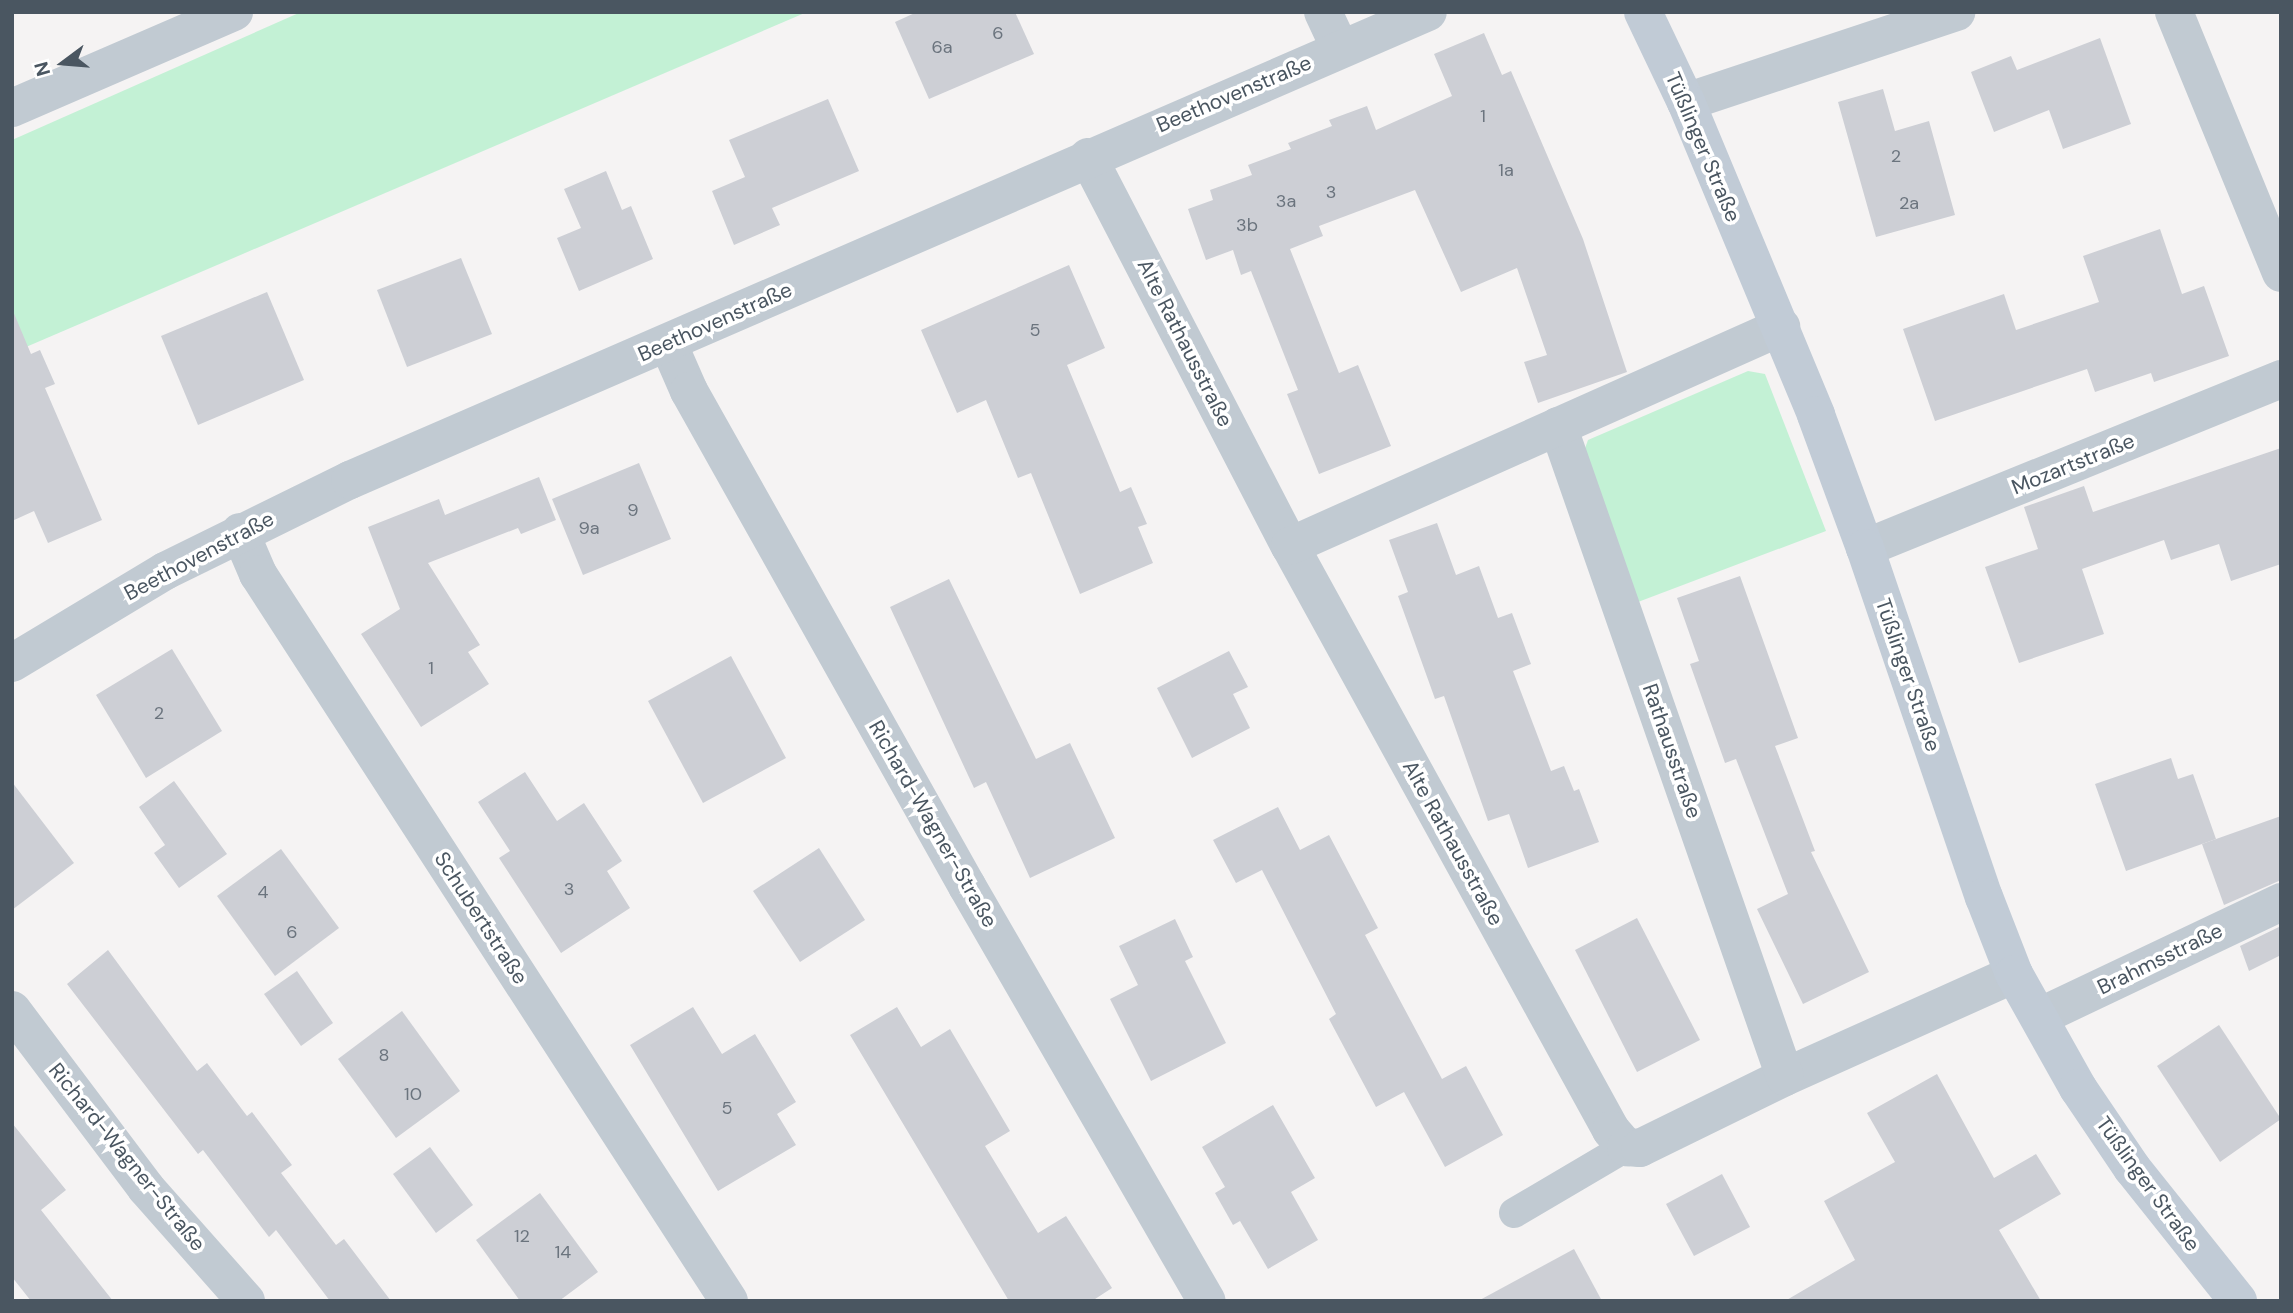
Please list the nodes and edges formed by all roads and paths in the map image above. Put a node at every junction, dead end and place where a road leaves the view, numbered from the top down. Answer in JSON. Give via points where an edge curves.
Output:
{"nodes":[{"id":1,"x":234,"y":12,"type":"edge"},
{"id":2,"x":1323,"y":12,"type":"edge"},
{"id":3,"x":1428,"y":12,"type":"edge"},
{"id":4,"x":1643,"y":12,"type":"edge"},
{"id":5,"x":1956,"y":12,"type":"edge"},
{"id":6,"x":2174,"y":12,"type":"edge"},
{"id":7,"x":1340,"y":48,"type":"junction"},
{"id":8,"x":1686,"y":102,"type":"junction"},
{"id":9,"x":12,"y":108,"type":"edge"},
{"id":10,"x":1088,"y":158,"type":"junction"},
{"id":11,"x":2281,"y":273,"type":"edge"},
{"id":12,"x":1781,"y":327,"type":"junction"},
{"id":13,"x":668,"y":343,"type":"junction"},
{"id":14,"x":2281,"y":379,"type":"edge"},
{"id":15,"x":1558,"y":426,"type":"junction"},
{"id":16,"x":240,"y":532,"type":"junction"},
{"id":17,"x":1290,"y":546,"type":"junction"},
{"id":18,"x":1865,"y":548,"type":"junction"},
{"id":19,"x":14,"y":659,"type":"edge"},
{"id":20,"x":2281,"y":902,"type":"edge"},
{"id":21,"x":2014,"y":974,"type":"junction"},
{"id":22,"x":12,"y":1010,"type":"edge"},
{"id":23,"x":2039,"y":1017,"type":"junction"},
{"id":24,"x":1786,"y":1077,"type":"junction"},
{"id":25,"x":1626,"y":1147,"type":"junction"},
{"id":26,"x":1514,"y":1213,"type":"dead end"},
{"id":27,"x":246,"y":1301,"type":"edge"},
{"id":28,"x":729,"y":1301,"type":"edge"},
{"id":29,"x":1207,"y":1301,"type":"edge"},
{"id":30,"x":2238,"y":1301,"type":"edge"}],
"edges":[{"from":1,"to":9,"type":"street"},
{"from":2,"to":7,"type":"street"},
{"from":3,"to":7,"type":"street","name":"Beethovenstraße"},
{"from":4,"to":8,"type":"street","name":"Tüßlinger Straße"},
{"from":5,"to":8,"type":"street"},
{"from":6,"to":11,"type":"street"},
{"from":7,"to":10,"type":"street","name":"Beethovenstraße"},
{"from":8,"to":12,"type":"street","name":"Tüßlinger Straße"},
{"from":10,"to":13,"type":"street","name":"Beethovenstraße"},
{"from":10,"to":17,"type":"street","name":"Alte Rathausstraße"},
{"from":12,"to":15,"type":"street"},
{"from":12,"to":18,"type":"street","name":"Tüßlinger Straße"},
{"from":13,"to":16,"type":"street","name":"Beethovenstraße"},
{"from":13,"to":29,"type":"street","name":"Richard-Wagner-Straße","via":[[689,391],[777,548]]},
{"from":14,"to":18,"type":"street","name":"Mozartstraße"},
{"from":15,"to":17,"type":"street"},
{"from":15,"to":24,"type":"street","name":"Rathausstraße"},
{"from":16,"to":19,"type":"street","name":"Beethovenstraße"},
{"from":16,"to":28,"type":"street","name":"Schubertstraße","via":[[258,574]]},
{"from":17,"to":25,"type":"street","name":"Alte Rathausstraße","via":[[1611,1130]]},
{"from":18,"to":21,"type":"street","name":"Tüßlinger Straße","via":[[1983,897]]},
{"from":20,"to":23,"type":"street","name":"Brahmsstraße"},
{"from":21,"to":23,"type":"street","name":"Tüßlinger Straße"},
{"from":21,"to":24,"type":"street"},
{"from":22,"to":27,"type":"street","name":"Richard-Wagner-Straße","via":[[146,1188]]},
{"from":23,"to":30,"type":"street","name":"Tüßlinger Straße","via":[[2078,1088],[2132,1168]]},
{"from":24,"to":25,"type":"street","via":[[1640,1148]]},
{"from":25,"to":26,"type":"lane"}]}
